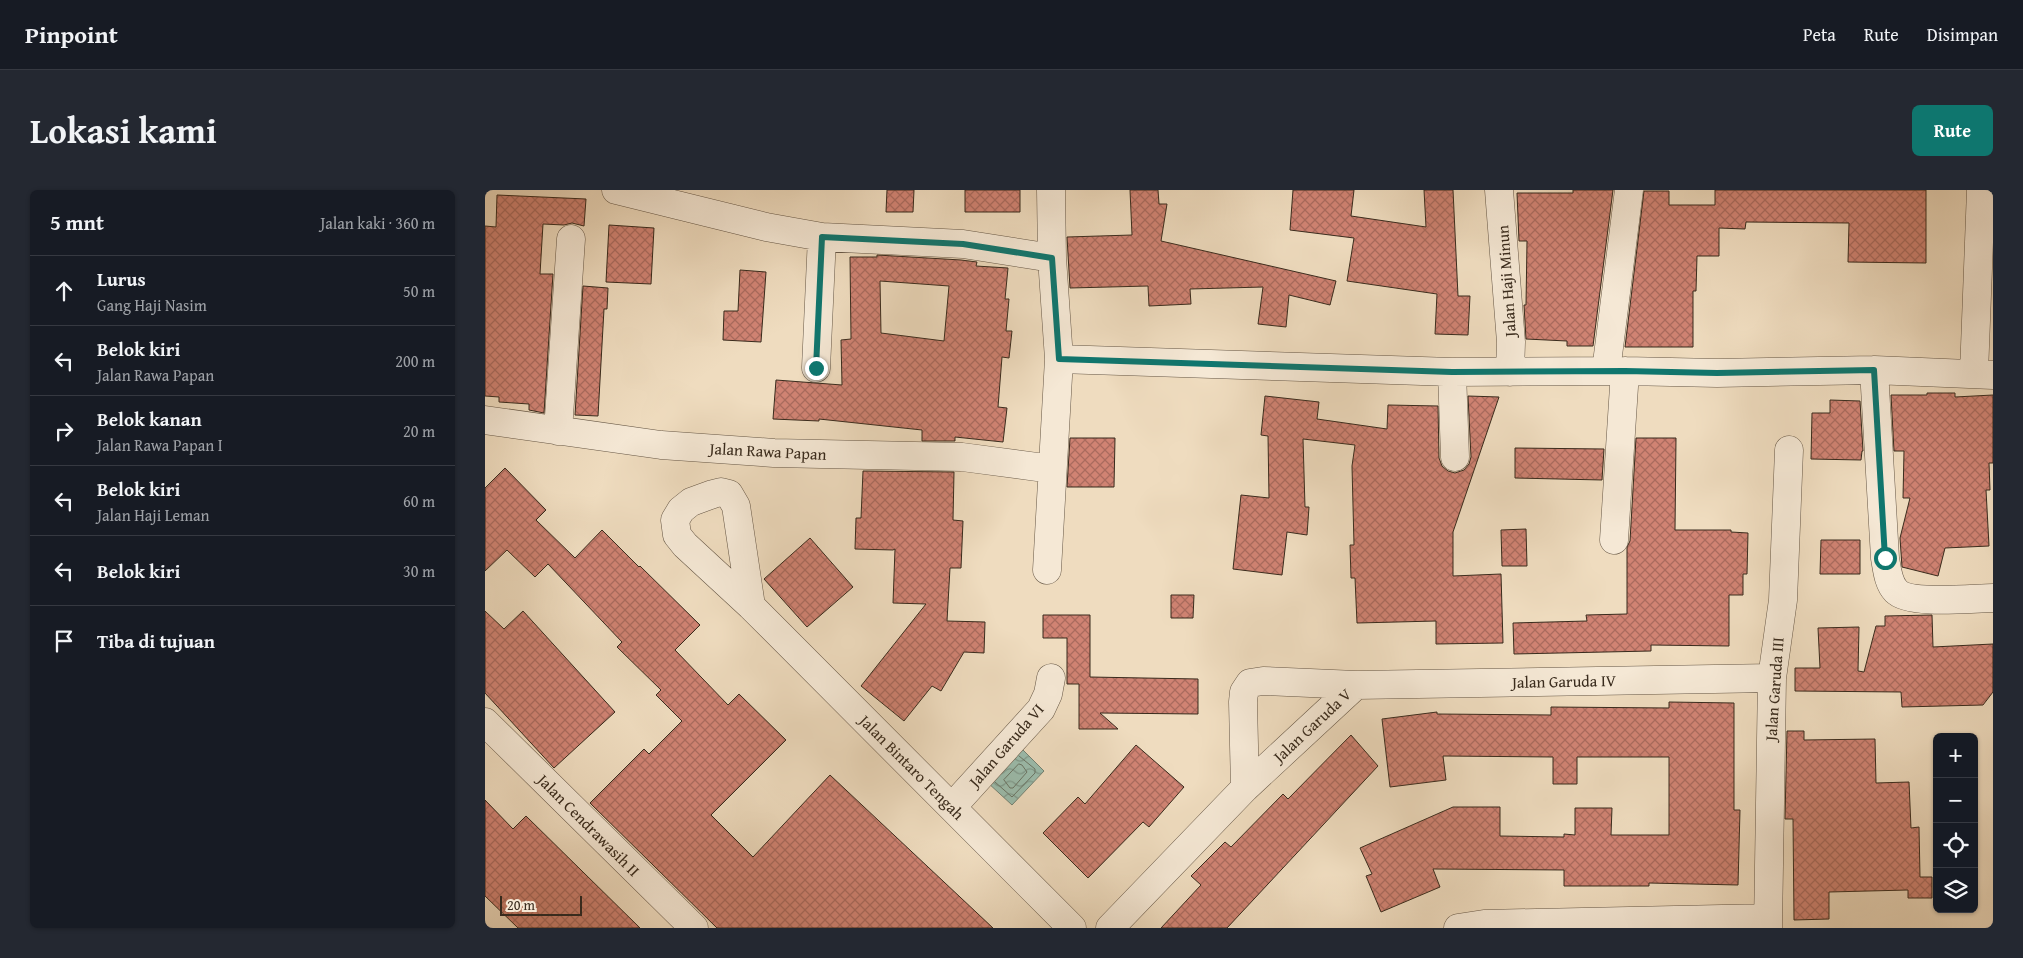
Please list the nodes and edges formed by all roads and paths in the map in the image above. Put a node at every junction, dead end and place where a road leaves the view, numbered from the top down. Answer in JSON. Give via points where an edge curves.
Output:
{"nodes":[{"id":1,"x":616,"y":190,"type":"edge"},
{"id":2,"x":1051,"y":190,"type":"edge"},
{"id":3,"x":1499,"y":190,"type":"edge"},
{"id":4,"x":1629,"y":190,"type":"edge"},
{"id":5,"x":1981,"y":190,"type":"edge"},
{"id":6,"x":822,"y":237,"type":"junction"},
{"id":7,"x":571,"y":240,"type":"dead end"},
{"id":8,"x":1052,"y":258,"type":"junction"},
{"id":9,"x":1059,"y":359,"type":"junction"},
{"id":10,"x":816,"y":368,"type":"dead end"},
{"id":11,"x":1874,"y":370,"type":"junction"},
{"id":12,"x":1615,"y":371,"type":"junction"},
{"id":13,"x":1452,"y":372,"type":"junction"},
{"id":14,"x":1510,"y":372,"type":"junction"},
{"id":15,"x":1983,"y":374,"type":"edge"},
{"id":16,"x":485,"y":420,"type":"edge"},
{"id":17,"x":558,"y":431,"type":"junction"},
{"id":18,"x":1789,"y":450,"type":"dead end"},
{"id":19,"x":1455,"y":457,"type":"dead end"},
{"id":20,"x":1052,"y":469,"type":"junction"},
{"id":21,"x":1614,"y":540,"type":"dead end"},
{"id":22,"x":1047,"y":570,"type":"dead end"},
{"id":23,"x":1993,"y":598,"type":"edge"},
{"id":24,"x":751,"y":606,"type":"dead end"},
{"id":25,"x":1051,"y":678,"type":"dead end"},
{"id":26,"x":1772,"y":678,"type":"junction"},
{"id":27,"x":1356,"y":685,"type":"junction"},
{"id":28,"x":485,"y":722,"type":"edge"},
{"id":29,"x":1245,"y":788,"type":"junction"},
{"id":30,"x":952,"y":807,"type":"junction"},
{"id":31,"x":1768,"y":923,"type":"edge"},
{"id":32,"x":1580,"y":925,"type":"edge"},
{"id":33,"x":694,"y":928,"type":"edge"},
{"id":34,"x":1072,"y":928,"type":"edge"},
{"id":35,"x":1111,"y":928,"type":"edge"},
{"id":36,"x":1459,"y":928,"type":"edge"}],
"edges":[{"from":1,"to":6,"type":"street"},
{"from":2,"to":8,"type":"street"},
{"from":3,"to":14,"type":"street","name":"Jalan Haji Minun","via":[[1511,342]]},
{"from":4,"to":12,"type":"street"},
{"from":5,"to":15,"type":"street","via":[[1976,326]]},
{"from":6,"to":8,"type":"street","via":[[963,244]]},
{"from":6,"to":10,"type":"street"},
{"from":7,"to":17,"type":"street"},
{"from":8,"to":9,"type":"street"},
{"from":9,"to":13,"type":"street"},
{"from":9,"to":20,"type":"street"},
{"from":11,"to":12,"type":"street"},
{"from":11,"to":15,"type":"street"},
{"from":11,"to":23,"type":"street","via":[[1889,578],[1896,591],[1907,598]]},
{"from":12,"to":14,"type":"street"},
{"from":12,"to":21,"type":"street"},
{"from":13,"to":14,"type":"street"},
{"from":13,"to":19,"type":"street"},
{"from":16,"to":17,"type":"street","name":"Jalan Rawa Papan"},
{"from":17,"to":20,"type":"street","name":"Jalan Rawa Papan","via":[[661,445],[774,453],[962,457]]},
{"from":18,"to":26,"type":"street","name":"Jalan Garuda III","via":[[1783,600]]},
{"from":20,"to":22,"type":"street"},
{"from":24,"to":30,"type":"street","name":"Jalan Bintaro Tengah"},
{"from":25,"to":30,"type":"street","name":"Jalan Garuda VI","via":[[1041,709]]},
{"from":26,"to":27,"type":"street","name":"Jalan Garuda IV"},
{"from":26,"to":31,"type":"street","name":"Jalan Garuda III"},
{"from":27,"to":29,"type":"street","name":"Jalan Garuda V"},
{"from":27,"to":29,"type":"street","name":"Jalan Garuda V","via":[[1250,683],[1244,692],[1243,702]]},
{"from":28,"to":33,"type":"street","name":"Jalan Cendrawasih II"},
{"from":29,"to":35,"type":"street","name":"Jalan Garuda V"},
{"from":30,"to":34,"type":"street","name":"Jalan Bintaro Tengah"},
{"from":31,"to":32,"type":"street"},
{"from":32,"to":36,"type":"street","via":[[1484,924]]}]}
